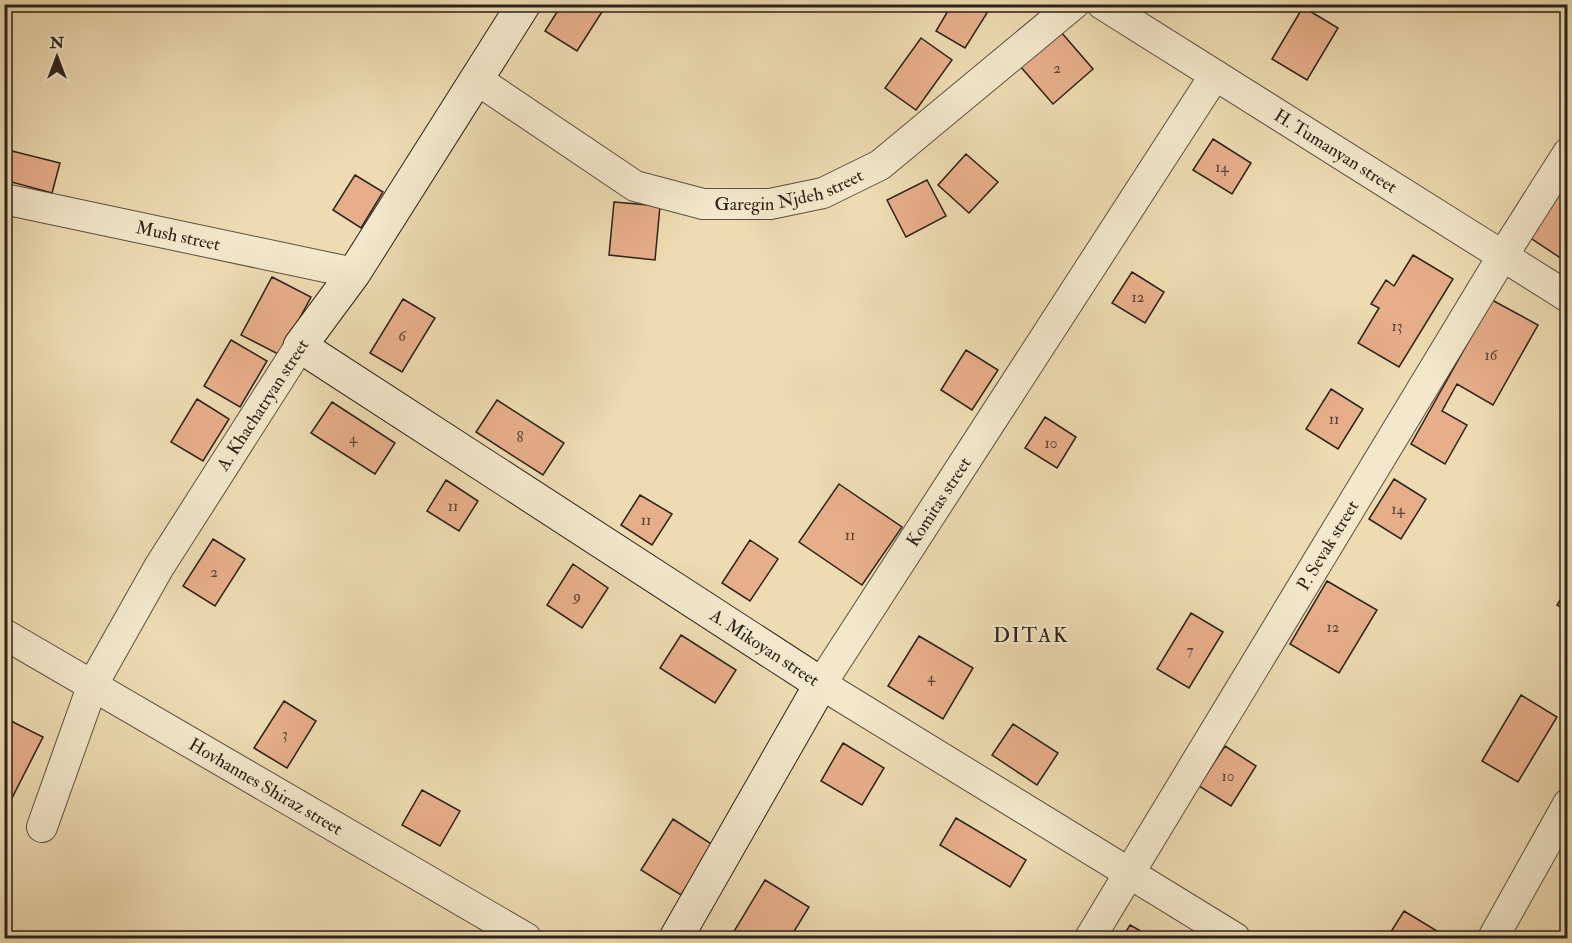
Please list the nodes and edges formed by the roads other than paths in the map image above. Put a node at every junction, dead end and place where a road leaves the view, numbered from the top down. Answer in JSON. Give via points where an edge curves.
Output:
{"nodes":[{"id":1,"x":524,"y":4,"type":"edge"},
{"id":2,"x":1074,"y":4,"type":"edge"},
{"id":3,"x":1102,"y":4,"type":"edge"},
{"id":4,"x":1215,"y":75,"type":"junction"},
{"id":5,"x":476,"y":78,"type":"junction"},
{"id":6,"x":1568,"y":153,"type":"edge"},
{"id":7,"x":4,"y":199,"type":"edge"},
{"id":8,"x":1502,"y":257,"type":"junction"},
{"id":9,"x":354,"y":273,"type":"junction"},
{"id":10,"x":1568,"y":297,"type":"edge"},
{"id":11,"x":300,"y":346,"type":"junction"},
{"id":12,"x":4,"y":634,"type":"edge"},
{"id":13,"x":93,"y":684,"type":"junction"},
{"id":14,"x":822,"y":684,"type":"junction"},
{"id":15,"x":1568,"y":804,"type":"edge"},
{"id":16,"x":42,"y":827,"type":"dead end"},
{"id":17,"x":1129,"y":873,"type":"junction"},
{"id":18,"x":526,"y":939,"type":"edge"},
{"id":19,"x":676,"y":939,"type":"edge"},
{"id":20,"x":1090,"y":939,"type":"edge"},
{"id":21,"x":1235,"y":939,"type":"edge"},
{"id":22,"x":1493,"y":939,"type":"edge"}],
"edges":[{"from":1,"to":5,"type":"main road","name":"A. Khachatryan street"},
{"from":2,"to":5,"type":"street","name":"Garegin Njdeh street","via":[[880,165],[824,194],[770,204],[703,204],[635,186]]},
{"from":3,"to":4,"type":"street","name":"H. Tumanyan street"},
{"from":4,"to":8,"type":"street","name":"H. Tumanyan street"},
{"from":4,"to":14,"type":"street","name":"Komitas street"},
{"from":5,"to":9,"type":"main road","name":"A. Khachatryan street"},
{"from":6,"to":8,"type":"street","name":"P. Sevak street"},
{"from":7,"to":9,"type":"street","name":"Mush street"},
{"from":8,"to":10,"type":"street","name":"H. Tumanyan street"},
{"from":8,"to":17,"type":"street","name":"P. Sevak street"},
{"from":9,"to":11,"type":"main road","name":"A. Khachatryan street"},
{"from":11,"to":13,"type":"street","name":"A. Khachatryan street","via":[[159,567]]},
{"from":11,"to":14,"type":"main road","name":"A. Mikoyan street"},
{"from":12,"to":13,"type":"street","name":"Hovhannes Shiraz street"},
{"from":13,"to":16,"type":"street","name":"A. Khachatryan street"},
{"from":13,"to":18,"type":"street","name":"Hovhannes Shiraz street"},
{"from":14,"to":17,"type":"street","name":"A. Mikoyan street"},
{"from":14,"to":19,"type":"main road","name":"Komitas street"},
{"from":15,"to":22,"type":"street"},
{"from":17,"to":20,"type":"street","name":"P. Sevak street"},
{"from":17,"to":21,"type":"street","name":"A. Mikoyan street"}]}
